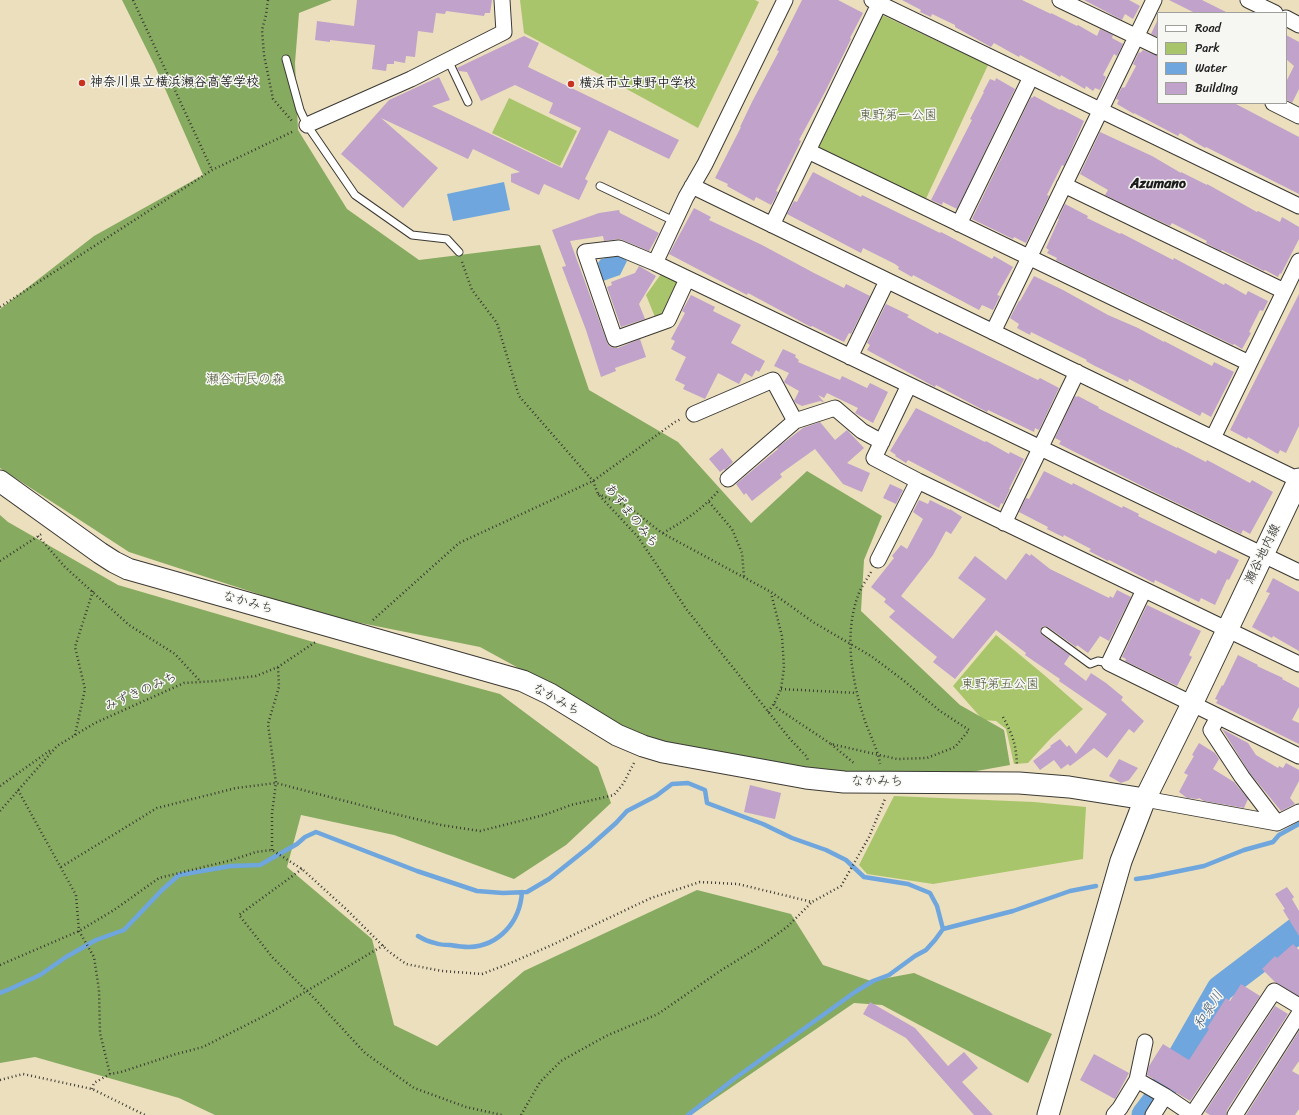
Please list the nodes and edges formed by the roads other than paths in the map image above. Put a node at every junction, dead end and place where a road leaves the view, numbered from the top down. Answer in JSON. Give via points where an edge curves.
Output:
{"nodes":[{"id":1,"x":502,"y":0,"type":"edge"},
{"id":2,"x":785,"y":0,"type":"edge"},
{"id":3,"x":1060,"y":0,"type":"edge"},
{"id":4,"x":1154,"y":0,"type":"edge"},
{"id":5,"x":1248,"y":0,"type":"edge"},
{"id":6,"x":877,"y":1,"type":"edge"},
{"id":7,"x":1273,"y":12,"type":"edge"},
{"id":8,"x":1287,"y":19,"type":"edge"},
{"id":9,"x":1299,"y":25,"type":"edge"},
{"id":10,"x":1136,"y":37,"type":"junction"},
{"id":11,"x":1157,"y":47,"type":"edge"},
{"id":12,"x":286,"y":58,"type":"dead end"},
{"id":13,"x":448,"y":60,"type":"junction"},
{"id":14,"x":1031,"y":77,"type":"junction"},
{"id":15,"x":468,"y":102,"type":"dead end"},
{"id":16,"x":1275,"y":104,"type":"edge"},
{"id":17,"x":1100,"y":110,"type":"junction"},
{"id":18,"x":1299,"y":116,"type":"edge"},
{"id":19,"x":304,"y":126,"type":"junction"},
{"id":20,"x":808,"y":151,"type":"junction"},
{"id":21,"x":1064,"y":185,"type":"junction"},
{"id":22,"x":600,"y":186,"type":"dead end"},
{"id":23,"x":692,"y":186,"type":"junction"},
{"id":24,"x":1299,"y":206,"type":"edge"},
{"id":25,"x":674,"y":221,"type":"junction"},
{"id":26,"x":960,"y":224,"type":"junction"},
{"id":27,"x":772,"y":225,"type":"junction"},
{"id":28,"x":459,"y":252,"type":"road end"},
{"id":29,"x":1029,"y":258,"type":"junction"},
{"id":30,"x":1299,"y":261,"type":"edge"},
{"id":31,"x":655,"y":263,"type":"junction"},
{"id":32,"x":687,"y":279,"type":"junction"},
{"id":33,"x":887,"y":281,"type":"junction"},
{"id":34,"x":1284,"y":291,"type":"junction"},
{"id":35,"x":993,"y":332,"type":"junction"},
{"id":36,"x":850,"y":357,"type":"junction"},
{"id":37,"x":1249,"y":363,"type":"junction"},
{"id":38,"x":1077,"y":372,"type":"junction"},
{"id":39,"x":908,"y":385,"type":"junction"},
{"id":40,"x":694,"y":414,"type":"road end"},
{"id":41,"x":795,"y":421,"type":"junction"},
{"id":42,"x":1213,"y":438,"type":"junction"},
{"id":43,"x":882,"y":442,"type":"junction"},
{"id":44,"x":1040,"y":448,"type":"junction"},
{"id":45,"x":728,"y":479,"type":"road end"},
{"id":46,"x":1299,"y":480,"type":"edge"},
{"id":47,"x":0,"y":481,"type":"edge"},
{"id":48,"x":918,"y":481,"type":"junction"},
{"id":49,"x":1004,"y":523,"type":"junction"},
{"id":50,"x":1263,"y":555,"type":"junction"},
{"id":51,"x":878,"y":560,"type":"road end"},
{"id":52,"x":1299,"y":572,"type":"edge"},
{"id":53,"x":1144,"y":590,"type":"junction"},
{"id":54,"x":1227,"y":629,"type":"junction"},
{"id":55,"x":1045,"y":630,"type":"dead end"},
{"id":56,"x":1109,"y":663,"type":"junction"},
{"id":57,"x":1299,"y":664,"type":"edge"},
{"id":58,"x":1192,"y":704,"type":"junction"},
{"id":59,"x":1218,"y":717,"type":"junction"},
{"id":60,"x":1299,"y":756,"type":"edge"},
{"id":61,"x":1145,"y":799,"type":"junction"},
{"id":62,"x":1299,"y":812,"type":"edge"},
{"id":63,"x":1277,"y":823,"type":"junction"},
{"id":64,"x":1299,"y":1006,"type":"edge"},
{"id":65,"x":1299,"y":1014,"type":"edge"},
{"id":66,"x":1145,"y":1042,"type":"dead end"},
{"id":67,"x":1137,"y":1080,"type":"junction"},
{"id":68,"x":1162,"y":1094,"type":"junction"},
{"id":69,"x":1048,"y":1115,"type":"edge"},
{"id":70,"x":1114,"y":1115,"type":"edge"},
{"id":71,"x":1153,"y":1115,"type":"edge"},
{"id":72,"x":1192,"y":1115,"type":"edge"},
{"id":73,"x":1235,"y":1115,"type":"edge"}],
"edges":[{"from":1,"to":13,"type":"street","via":[[504,32]]},
{"from":2,"to":23,"type":"street"},
{"from":3,"to":10,"type":"street"},
{"from":4,"to":10,"type":"street"},
{"from":5,"to":7,"type":"street"},
{"from":6,"to":14,"type":"street"},
{"from":6,"to":20,"type":"street"},
{"from":8,"to":9,"type":"street"},
{"from":10,"to":11,"type":"street"},
{"from":10,"to":17,"type":"street"},
{"from":12,"to":19,"type":"lane"},
{"from":13,"to":15,"type":"lane"},
{"from":13,"to":19,"type":"street"},
{"from":14,"to":17,"type":"street"},
{"from":14,"to":26,"type":"street"},
{"from":16,"to":18,"type":"street"},
{"from":17,"to":21,"type":"street"},
{"from":17,"to":24,"type":"street"},
{"from":19,"to":28,"type":"lane","via":[[355,195],[412,235],[447,239]]},
{"from":20,"to":26,"type":"street"},
{"from":20,"to":27,"type":"street"},
{"from":21,"to":29,"type":"street"},
{"from":21,"to":34,"type":"street"},
{"from":22,"to":25,"type":"lane"},
{"from":23,"to":25,"type":"street"},
{"from":23,"to":27,"type":"street"},
{"from":25,"to":31,"type":"street"},
{"from":26,"to":29,"type":"street"},
{"from":27,"to":33,"type":"street"},
{"from":29,"to":35,"type":"street"},
{"from":29,"to":37,"type":"street"},
{"from":30,"to":34,"type":"street"},
{"from":31,"to":32,"type":"street"},
{"from":31,"to":32,"type":"street","via":[[619,248],[585,252],[615,339],[668,320]]},
{"from":32,"to":36,"type":"street"},
{"from":33,"to":35,"type":"street"},
{"from":33,"to":36,"type":"street"},
{"from":34,"to":37,"type":"street"},
{"from":35,"to":38,"type":"street"},
{"from":36,"to":39,"type":"street"},
{"from":37,"to":42,"type":"street"},
{"from":38,"to":42,"type":"street"},
{"from":38,"to":44,"type":"street"},
{"from":39,"to":43,"type":"street"},
{"from":39,"to":44,"type":"street"},
{"from":40,"to":41,"type":"street","via":[[773,380]]},
{"from":41,"to":43,"type":"street","via":[[835,408],[862,431]]},
{"from":41,"to":45,"type":"street"},
{"from":42,"to":46,"type":"street"},
{"from":43,"to":48,"type":"street","via":[[874,458]]},
{"from":44,"to":49,"type":"street"},
{"from":44,"to":50,"type":"street"},
{"from":46,"to":50,"type":"street","name":"瀬谷地内線"},
{"from":47,"to":61,"type":"street","name":"なかみち","via":[[100,553],[128,569],[523,681],[550,694],[617,735],[663,752],[844,782],[1019,783],[1069,787]]},
{"from":48,"to":49,"type":"street"},
{"from":48,"to":51,"type":"street"},
{"from":49,"to":53,"type":"street"},
{"from":50,"to":52,"type":"street"},
{"from":50,"to":54,"type":"street","name":"瀬谷地内線"},
{"from":53,"to":54,"type":"street"},
{"from":53,"to":56,"type":"street"},
{"from":54,"to":57,"type":"street"},
{"from":54,"to":58,"type":"street","name":"瀬谷地内線"},
{"from":55,"to":56,"type":"lane","via":[[1090,664],[1098,661]]},
{"from":56,"to":58,"type":"street"},
{"from":58,"to":59,"type":"street"},
{"from":58,"to":61,"type":"street","name":"瀬谷地内線"},
{"from":59,"to":60,"type":"street"},
{"from":59,"to":63,"type":"street","via":[[1211,730]]},
{"from":61,"to":63,"type":"street"},
{"from":61,"to":69,"type":"street","name":"瀬谷地内線","via":[[1121,862]]},
{"from":62,"to":63,"type":"street"},
{"from":64,"to":72,"type":"street","via":[[1274,991]]},
{"from":65,"to":73,"type":"street"},
{"from":66,"to":67,"type":"street"},
{"from":67,"to":68,"type":"street"},
{"from":67,"to":70,"type":"street"},
{"from":68,"to":71,"type":"street"},
{"from":68,"to":72,"type":"street"}]}
